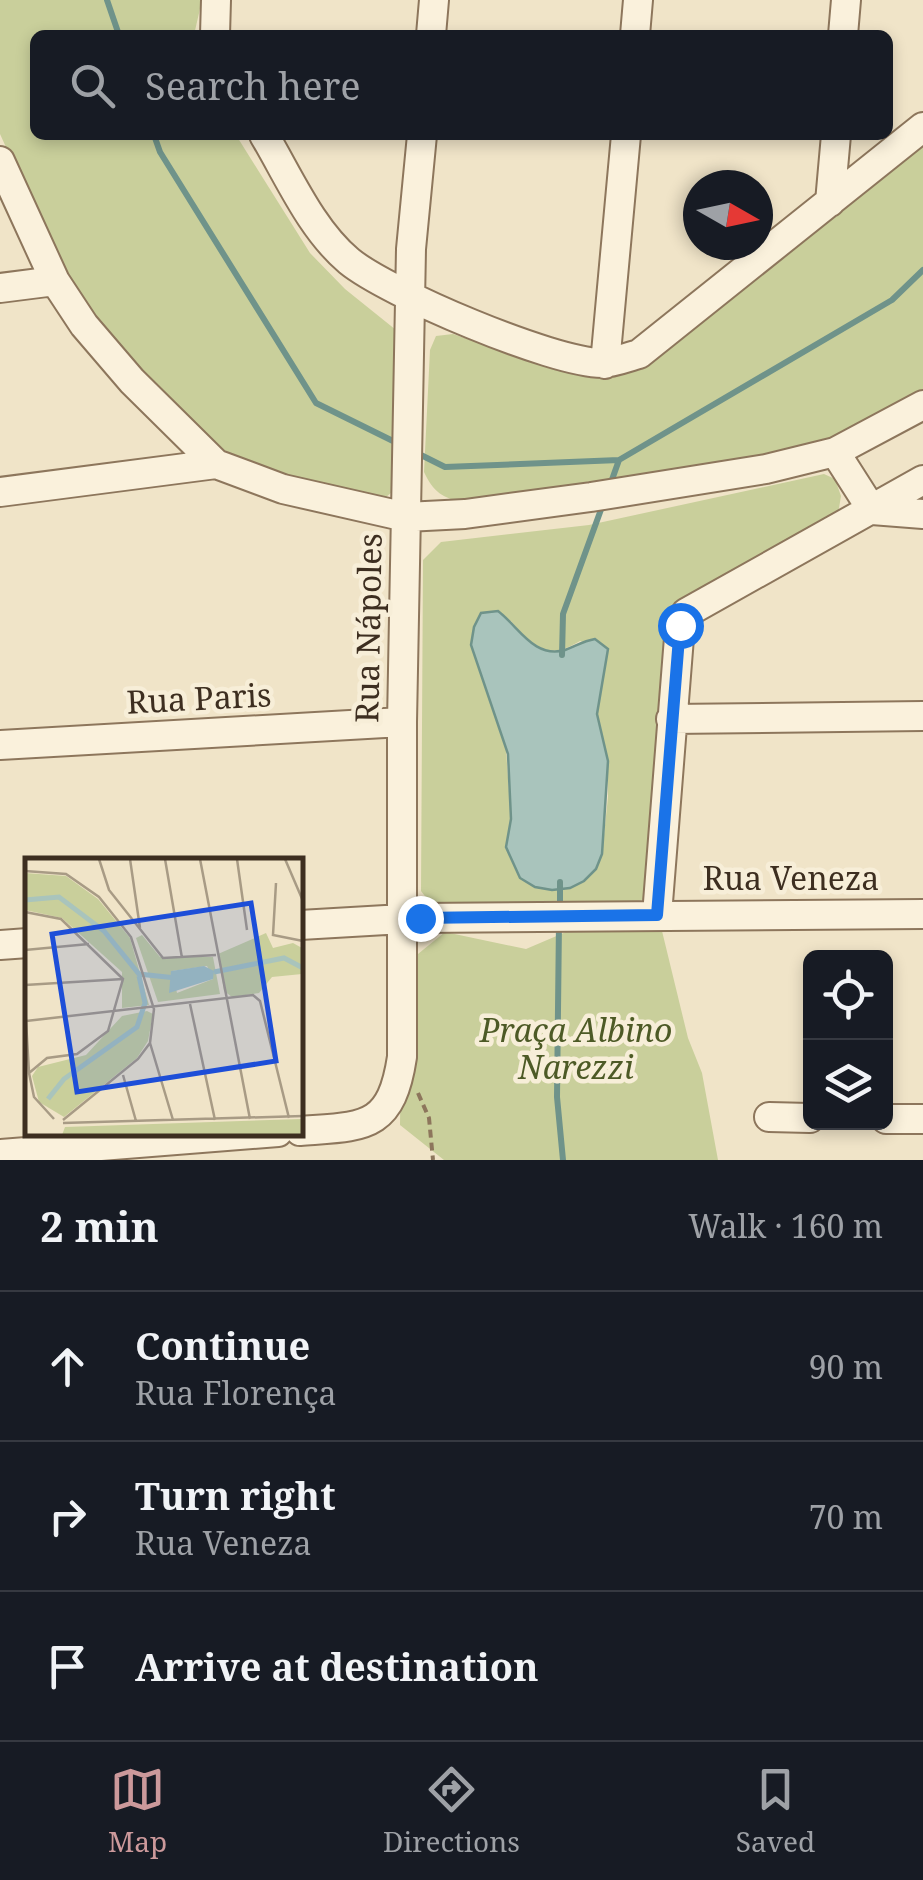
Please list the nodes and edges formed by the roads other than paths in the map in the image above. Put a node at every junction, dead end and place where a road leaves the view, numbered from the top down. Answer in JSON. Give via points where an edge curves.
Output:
{"nodes":[{"id":1,"x":216,"y":0,"type":"edge"},
{"id":2,"x":434,"y":0,"type":"edge"},
{"id":3,"x":638,"y":0,"type":"edge"},
{"id":4,"x":846,"y":0,"type":"edge"},
{"id":5,"x":215,"y":30,"type":"edge"},
{"id":6,"x":431,"y":30,"type":"edge"},
{"id":7,"x":635,"y":30,"type":"edge"},
{"id":8,"x":843,"y":30,"type":"edge"},
{"id":9,"x":923,"y":127,"type":"edge"},
{"id":10,"x":267,"y":140,"type":"edge"},
{"id":11,"x":422,"y":140,"type":"edge"},
{"id":12,"x":626,"y":140,"type":"edge"},
{"id":13,"x":836,"y":140,"type":"edge"},
{"id":14,"x":0,"y":160,"type":"edge"},
{"id":15,"x":830,"y":202,"type":"junction"},
{"id":16,"x":54,"y":282,"type":"junction"},
{"id":17,"x":0,"y":288,"type":"edge"},
{"id":18,"x":410,"y":296,"type":"junction"},
{"id":19,"x":605,"y":364,"type":"junction"},
{"id":20,"x":923,"y":405,"type":"edge"},
{"id":21,"x":835,"y":452,"type":"junction"},
{"id":22,"x":216,"y":464,"type":"junction"},
{"id":23,"x":923,"y":480,"type":"edge"},
{"id":24,"x":0,"y":492,"type":"edge"},
{"id":25,"x":872,"y":510,"type":"junction"},
{"id":26,"x":923,"y":514,"type":"edge"},
{"id":27,"x":406,"y":517,"type":"junction"},
{"id":28,"x":923,"y":716,"type":"edge"},
{"id":29,"x":671,"y":719,"type":"junction"},
{"id":30,"x":402,"y":722,"type":"junction"},
{"id":31,"x":0,"y":745,"type":"edge"},
{"id":32,"x":923,"y":914,"type":"edge"},
{"id":33,"x":657,"y":915,"type":"junction"},
{"id":34,"x":402,"y":919,"type":"junction"},
{"id":35,"x":302,"y":926,"type":"edge"},
{"id":36,"x":25,"y":943,"type":"edge"},
{"id":37,"x":0,"y":945,"type":"edge"},
{"id":38,"x":769,"y":1117,"type":"dead end"},
{"id":39,"x":803,"y":1118,"type":"edge"},
{"id":40,"x":893,"y":1119,"type":"edge"},
{"id":41,"x":923,"y":1119,"type":"edge"},
{"id":42,"x":302,"y":1131,"type":"edge"},
{"id":43,"x":240,"y":1135,"type":"edge"},
{"id":44,"x":0,"y":1154,"type":"edge"}],
"edges":[{"from":1,"to":5,"type":"street"},
{"from":2,"to":6,"type":"street"},
{"from":3,"to":7,"type":"street"},
{"from":4,"to":8,"type":"street"},
{"from":9,"to":15,"type":"street"},
{"from":10,"to":18,"type":"street","via":[[322,234],[350,262]]},
{"from":11,"to":18,"type":"street","name":"Rua Nápoles"},
{"from":12,"to":19,"type":"street"},
{"from":13,"to":15,"type":"street"},
{"from":14,"to":16,"type":"street"},
{"from":15,"to":19,"type":"street","via":[[639,354]]},
{"from":16,"to":17,"type":"street"},
{"from":16,"to":22,"type":"street","via":[[132,381]]},
{"from":18,"to":19,"type":"street","via":[[559,358]]},
{"from":18,"to":27,"type":"street","name":"Rua Nápoles"},
{"from":20,"to":21,"type":"street"},
{"from":21,"to":25,"type":"street"},
{"from":21,"to":27,"type":"street","via":[[591,497]]},
{"from":22,"to":24,"type":"street"},
{"from":22,"to":27,"type":"street","via":[[283,489]]},
{"from":23,"to":25,"type":"street"},
{"from":25,"to":26,"type":"street"},
{"from":25,"to":29,"type":"street","via":[[686,614]]},
{"from":27,"to":30,"type":"street","name":"Rua Nápoles"},
{"from":28,"to":29,"type":"street"},
{"from":29,"to":33,"type":"street"},
{"from":30,"to":31,"type":"street","name":"Rua Paris"},
{"from":30,"to":34,"type":"street","name":"Rua Nápoles"},
{"from":32,"to":33,"type":"street","name":"Rua Veneza"},
{"from":33,"to":34,"type":"street","name":"Rua Veneza"},
{"from":34,"to":35,"type":"street","name":"Rua Veneza"},
{"from":34,"to":42,"type":"street","name":"Rua Nápoles","via":[[397,1089],[378,1116],[356,1126]]},
{"from":36,"to":37,"type":"street"},
{"from":38,"to":39,"type":"street"},
{"from":40,"to":41,"type":"street"},
{"from":43,"to":44,"type":"street"}]}
